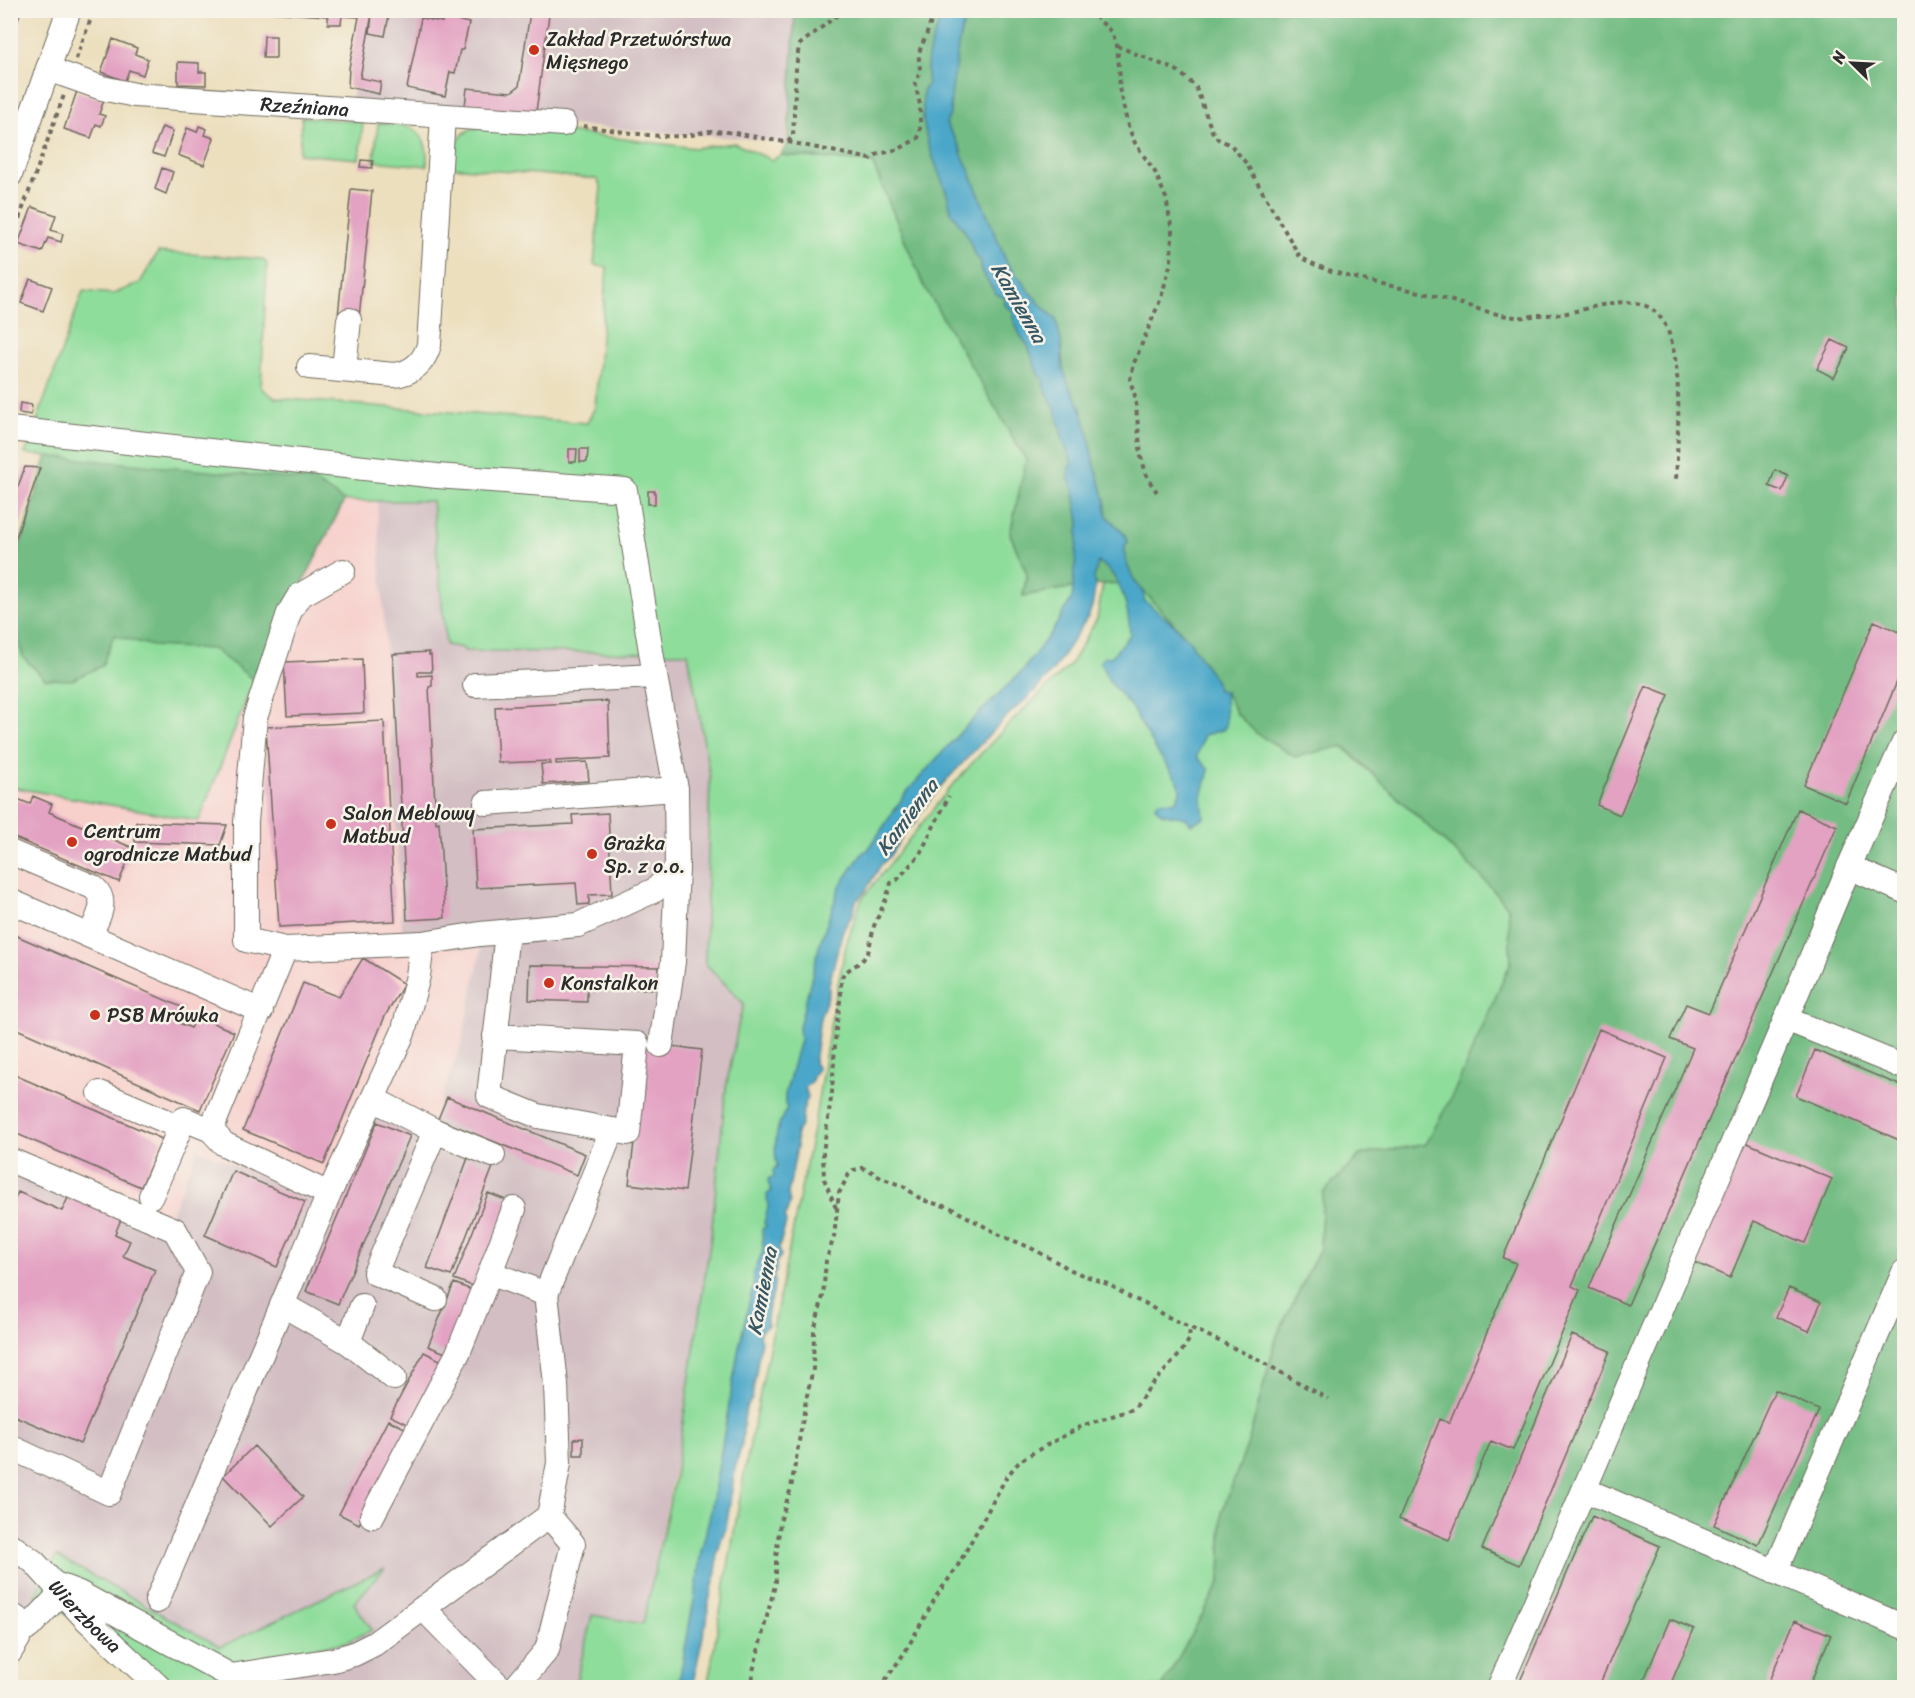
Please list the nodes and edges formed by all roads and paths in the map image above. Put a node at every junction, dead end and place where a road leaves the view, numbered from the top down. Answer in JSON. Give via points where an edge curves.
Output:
{"nodes":[{"id":1,"x":69,"y":10,"type":"edge"},
{"id":2,"x":94,"y":10,"type":"edge"},
{"id":3,"x":844,"y":10,"type":"edge"},
{"id":4,"x":936,"y":10,"type":"edge"},
{"id":5,"x":1088,"y":10,"type":"edge"},
{"id":6,"x":1117,"y":45,"type":"junction"},
{"id":7,"x":59,"y":73,"type":"junction"},
{"id":8,"x":443,"y":116,"type":"junction"},
{"id":9,"x":564,"y":124,"type":"joint"},
{"id":10,"x":19,"y":125,"type":"edge"},
{"id":11,"x":788,"y":142,"type":"junction"},
{"id":12,"x":10,"y":175,"type":"edge"},
{"id":13,"x":10,"y":244,"type":"edge"},
{"id":14,"x":349,"y":320,"type":"dead end"},
{"id":15,"x":309,"y":367,"type":"dead end"},
{"id":16,"x":344,"y":369,"type":"junction"},
{"id":17,"x":10,"y":429,"type":"edge"},
{"id":18,"x":1677,"y":483,"type":"dead end"},
{"id":19,"x":1157,"y":492,"type":"dead end"},
{"id":20,"x":343,"y":571,"type":"dead end"},
{"id":21,"x":655,"y":676,"type":"junction"},
{"id":22,"x":475,"y":685,"type":"dead end"},
{"id":23,"x":1905,"y":742,"type":"edge"},
{"id":24,"x":676,"y":789,"type":"junction"},
{"id":25,"x":949,"y":796,"type":"dead end"},
{"id":26,"x":486,"y":803,"type":"dead end"},
{"id":27,"x":10,"y":852,"type":"edge"},
{"id":28,"x":1849,"y":867,"type":"junction"},
{"id":29,"x":677,"y":869,"type":"junction"},
{"id":30,"x":1905,"y":891,"type":"edge"},
{"id":31,"x":10,"y":901,"type":"edge"},
{"id":32,"x":507,"y":932,"type":"junction"},
{"id":33,"x":90,"y":935,"type":"junction"},
{"id":34,"x":422,"y":943,"type":"junction"},
{"id":35,"x":285,"y":949,"type":"junction"},
{"id":36,"x":261,"y":1011,"type":"junction"},
{"id":37,"x":1786,"y":1019,"type":"junction"},
{"id":38,"x":495,"y":1036,"type":"junction"},
{"id":39,"x":661,"y":1045,"type":"dead end"},
{"id":40,"x":1905,"y":1067,"type":"edge"},
{"id":41,"x":100,"y":1093,"type":"dead end"},
{"id":42,"x":373,"y":1099,"type":"junction"},
{"id":43,"x":180,"y":1127,"type":"junction"},
{"id":44,"x":211,"y":1130,"type":"junction"},
{"id":45,"x":612,"y":1130,"type":"junction"},
{"id":46,"x":435,"y":1131,"type":"junction"},
{"id":47,"x":493,"y":1155,"type":"dead end"},
{"id":48,"x":10,"y":1160,"type":"edge"},
{"id":49,"x":329,"y":1194,"type":"junction"},
{"id":50,"x":151,"y":1196,"type":"dead end"},
{"id":51,"x":837,"y":1208,"type":"junction"},
{"id":52,"x":514,"y":1209,"type":"dead end"},
{"id":53,"x":1905,"y":1272,"type":"edge"},
{"id":54,"x":490,"y":1273,"type":"junction"},
{"id":55,"x":546,"y":1294,"type":"junction"},
{"id":56,"x":435,"y":1299,"type":"dead end"},
{"id":57,"x":284,"y":1305,"type":"junction"},
{"id":58,"x":362,"y":1306,"type":"dead end"},
{"id":59,"x":1190,"y":1328,"type":"junction"},
{"id":60,"x":348,"y":1342,"type":"junction"},
{"id":61,"x":394,"y":1377,"type":"dead end"},
{"id":62,"x":1328,"y":1399,"type":"dead end"},
{"id":63,"x":10,"y":1447,"type":"edge"},
{"id":64,"x":1585,"y":1490,"type":"junction"},
{"id":65,"x":372,"y":1516,"type":"dead end"},
{"id":66,"x":549,"y":1516,"type":"junction"},
{"id":67,"x":10,"y":1545,"type":"edge"},
{"id":68,"x":1775,"y":1572,"type":"junction"},
{"id":69,"x":58,"y":1588,"type":"junction"},
{"id":70,"x":157,"y":1602,"type":"dead end"},
{"id":71,"x":423,"y":1608,"type":"junction"},
{"id":72,"x":16,"y":1618,"type":"edge"},
{"id":73,"x":1905,"y":1627,"type":"edge"},
{"id":74,"x":10,"y":1652,"type":"edge"},
{"id":75,"x":160,"y":1688,"type":"edge"},
{"id":76,"x":501,"y":1688,"type":"edge"},
{"id":77,"x":514,"y":1688,"type":"edge"},
{"id":78,"x":752,"y":1688,"type":"edge"},
{"id":79,"x":880,"y":1688,"type":"edge"},
{"id":80,"x":1499,"y":1688,"type":"edge"}],
"edges":[{"from":1,"to":7,"type":"street"},
{"from":2,"to":7,"type":"path"},
{"from":3,"to":11,"type":"path","via":[[799,45],[793,136]]},
{"from":4,"to":11,"type":"path","via":[[918,56],[920,75],[915,83],[920,132],[915,140],[871,159]]},
{"from":5,"to":6,"type":"path","via":[[1112,32]]},
{"from":6,"to":18,"type":"path","via":[[1178,71],[1196,87],[1212,131],[1231,145],[1250,170],[1300,257],[1334,273],[1516,317],[1561,314],[1627,302],[1648,306],[1671,336],[1677,366]]},
{"from":6,"to":19,"type":"path","via":[[1119,88],[1128,126],[1166,198],[1172,231],[1171,262],[1161,298],[1130,380],[1141,457]]},
{"from":7,"to":8,"type":"street","name":"Rzeźniana","via":[[135,95]]},
{"from":7,"to":10,"type":"street"},
{"from":7,"to":13,"type":"path"},
{"from":8,"to":9,"type":"street","name":"Rzeźniana"},
{"from":8,"to":16,"type":"street","via":[[426,355],[404,374]]},
{"from":9,"to":11,"type":"path","via":[[636,134],[685,136],[709,131]]},
{"from":10,"to":12,"type":"street"},
{"from":14,"to":16,"type":"street"},
{"from":15,"to":16,"type":"street"},
{"from":17,"to":21,"type":"street","via":[[437,476],[625,490]]},
{"from":20,"to":35,"type":"street","via":[[299,596],[294,604],[255,718],[246,822],[246,940]]},
{"from":21,"to":22,"type":"street"},
{"from":21,"to":24,"type":"street"},
{"from":23,"to":28,"type":"street"},
{"from":24,"to":26,"type":"street"},
{"from":24,"to":29,"type":"street"},
{"from":25,"to":51,"type":"path","via":[[920,854],[891,883],[868,953],[841,979],[823,1152],[824,1179]]},
{"from":27,"to":33,"type":"street","via":[[99,892],[102,906]]},
{"from":28,"to":30,"type":"street"},
{"from":28,"to":37,"type":"street"},
{"from":29,"to":32,"type":"street","via":[[655,890],[578,925]]},
{"from":29,"to":39,"type":"street","via":[[673,962]]},
{"from":31,"to":33,"type":"street"},
{"from":32,"to":34,"type":"street"},
{"from":32,"to":38,"type":"street"},
{"from":33,"to":36,"type":"street"},
{"from":34,"to":35,"type":"street"},
{"from":34,"to":42,"type":"street","via":[[411,1006]]},
{"from":35,"to":36,"type":"street"},
{"from":36,"to":44,"type":"street"},
{"from":37,"to":40,"type":"street"},
{"from":37,"to":64,"type":"street"},
{"from":38,"to":45,"type":"street","via":[[489,1096],[538,1116]]},
{"from":38,"to":45,"type":"street","via":[[637,1044],[628,1133]]},
{"from":41,"to":43,"type":"street"},
{"from":42,"to":46,"type":"street"},
{"from":42,"to":49,"type":"street"},
{"from":43,"to":44,"type":"street","via":[[184,1119]]},
{"from":43,"to":50,"type":"street"},
{"from":44,"to":49,"type":"street","via":[[224,1144]]},
{"from":45,"to":55,"type":"street"},
{"from":46,"to":47,"type":"street"},
{"from":46,"to":56,"type":"street","via":[[375,1273]]},
{"from":48,"to":63,"type":"street","via":[[175,1230],[198,1272],[109,1492]]},
{"from":49,"to":57,"type":"street"},
{"from":51,"to":59,"type":"path","via":[[839,1192],[849,1174],[862,1168],[869,1170],[922,1200],[951,1208]]},
{"from":51,"to":78,"type":"path","via":[[814,1331],[813,1369],[791,1488],[780,1522],[776,1581]]},
{"from":52,"to":54,"type":"street"},
{"from":53,"to":68,"type":"street"},
{"from":54,"to":55,"type":"street"},
{"from":54,"to":65,"type":"street","via":[[458,1353]]},
{"from":55,"to":66,"type":"street","via":[[556,1384],[559,1463]]},
{"from":57,"to":60,"type":"street"},
{"from":57,"to":70,"type":"street"},
{"from":58,"to":60,"type":"street"},
{"from":59,"to":62,"type":"path","via":[[1257,1359]]},
{"from":59,"to":79,"type":"path","via":[[1189,1340],[1180,1354],[1134,1409],[1084,1425],[1020,1461],[1007,1476],[956,1569]]},
{"from":60,"to":61,"type":"street"},
{"from":64,"to":68,"type":"street"},
{"from":64,"to":80,"type":"street"},
{"from":66,"to":71,"type":"street"},
{"from":66,"to":77,"type":"street","via":[[573,1544],[547,1650]]},
{"from":67,"to":69,"type":"street","name":"Wierzbowa","via":[[34,1562]]},
{"from":68,"to":73,"type":"street"},
{"from":69,"to":71,"type":"street","via":[[79,1593],[231,1676],[354,1654]]},
{"from":69,"to":72,"type":"street","via":[[29,1627]]},
{"from":69,"to":75,"type":"street","name":"Wierzbowa"},
{"from":71,"to":76,"type":"street"},
{"from":72,"to":74,"type":"street","via":[[18,1639]]}]}
